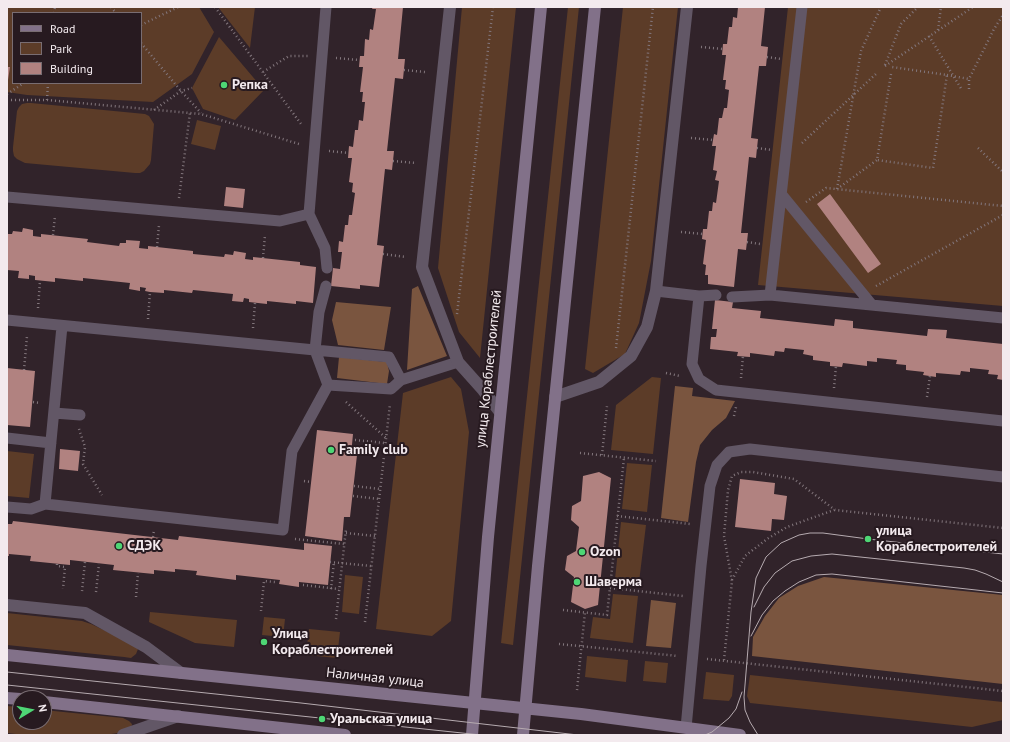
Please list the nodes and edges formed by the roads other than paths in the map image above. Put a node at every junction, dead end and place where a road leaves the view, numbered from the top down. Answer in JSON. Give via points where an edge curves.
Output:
{"nodes":[{"id":1,"x":326,"y":7,"type":"edge"},
{"id":2,"x":450,"y":7,"type":"edge"},
{"id":3,"x":541,"y":7,"type":"edge"},
{"id":4,"x":595,"y":7,"type":"edge"},
{"id":5,"x":687,"y":7,"type":"edge"},
{"id":6,"x":803,"y":7,"type":"edge"},
{"id":7,"x":782,"y":195,"type":"junction"},
{"id":8,"x":7,"y":197,"type":"edge"},
{"id":9,"x":309,"y":214,"type":"junction"},
{"id":10,"x":327,"y":268,"type":"dead end"},
{"id":11,"x":326,"y":286,"type":"dead end"},
{"id":12,"x":656,"y":291,"type":"junction"},
{"id":13,"x":716,"y":295,"type":"dead end"},
{"id":14,"x":770,"y":295,"type":"junction"},
{"id":15,"x":699,"y":296,"type":"junction"},
{"id":16,"x":732,"y":297,"type":"dead end"},
{"id":17,"x":872,"y":305,"type":"junction"},
{"id":18,"x":1003,"y":318,"type":"edge"},
{"id":19,"x":7,"y":320,"type":"edge"},
{"id":20,"x":62,"y":326,"type":"junction"},
{"id":21,"x":315,"y":350,"type":"junction"},
{"id":22,"x":458,"y":362,"type":"junction"},
{"id":23,"x":401,"y":380,"type":"junction"},
{"id":24,"x":328,"y":385,"type":"junction"},
{"id":25,"x":555,"y":397,"type":"junction"},
{"id":26,"x":500,"y":412,"type":"junction"},
{"id":27,"x":54,"y":413,"type":"junction"},
{"id":28,"x":77,"y":415,"type":"road end"},
{"id":29,"x":1003,"y":421,"type":"edge"},
{"id":30,"x":7,"y":438,"type":"edge"},
{"id":31,"x":51,"y":443,"type":"junction"},
{"id":32,"x":1003,"y":477,"type":"edge"},
{"id":33,"x":45,"y":504,"type":"junction"},
{"id":34,"x":7,"y":507,"type":"edge"},
{"id":35,"x":7,"y":605,"type":"edge"},
{"id":36,"x":7,"y":655,"type":"edge"},
{"id":37,"x":181,"y":673,"type":"junction"},
{"id":38,"x":52,"y":703,"type":"edge"},
{"id":39,"x":475,"y":703,"type":"junction"},
{"id":40,"x":526,"y":708,"type":"junction"},
{"id":41,"x":178,"y":716,"type":"junction"},
{"id":42,"x":686,"y":728,"type":"junction"},
{"id":43,"x":123,"y":735,"type":"edge"},
{"id":44,"x":345,"y":735,"type":"edge"},
{"id":45,"x":472,"y":735,"type":"edge"},
{"id":46,"x":523,"y":735,"type":"edge"},
{"id":47,"x":740,"y":735,"type":"edge"}],
"edges":[{"from":1,"to":9,"type":"lane"},
{"from":2,"to":22,"type":"street","via":[[422,267]]},
{"from":3,"to":26,"type":"main road","name":"улица Кораблестроителей"},
{"from":4,"to":25,"type":"main road"},
{"from":5,"to":12,"type":"street"},
{"from":6,"to":7,"type":"lane"},
{"from":7,"to":14,"type":"lane"},
{"from":7,"to":17,"type":"lane"},
{"from":8,"to":9,"type":"lane","via":[[280,221]]},
{"from":9,"to":10,"type":"lane","via":[[325,248]]},
{"from":11,"to":21,"type":"lane","via":[[319,312]]},
{"from":12,"to":15,"type":"lane"},
{"from":12,"to":25,"type":"street","via":[[647,327],[631,356],[599,382]]},
{"from":13,"to":15,"type":"lane"},
{"from":14,"to":16,"type":"lane"},
{"from":14,"to":17,"type":"lane"},
{"from":15,"to":29,"type":"lane","via":[[692,364],[699,379],[716,390]]},
{"from":17,"to":18,"type":"lane"},
{"from":19,"to":20,"type":"lane"},
{"from":20,"to":21,"type":"lane"},
{"from":20,"to":27,"type":"lane"},
{"from":21,"to":23,"type":"lane","via":[[389,357]]},
{"from":21,"to":24,"type":"lane"},
{"from":22,"to":23,"type":"lane"},
{"from":22,"to":26,"type":"street"},
{"from":23,"to":24,"type":"lane","via":[[391,389]]},
{"from":24,"to":33,"type":"lane","via":[[292,451],[283,530]]},
{"from":25,"to":40,"type":"main road"},
{"from":26,"to":39,"type":"main road","name":"улица Кораблестроителей"},
{"from":27,"to":28,"type":"lane"},
{"from":27,"to":31,"type":"lane"},
{"from":30,"to":31,"type":"lane"},
{"from":31,"to":33,"type":"lane"},
{"from":32,"to":42,"type":"lane","via":[[750,449],[729,452],[717,465],[710,486]]},
{"from":33,"to":34,"type":"lane","via":[[31,510]]},
{"from":35,"to":37,"type":"street","via":[[85,613],[146,647]]},
{"from":36,"to":37,"type":"main road","name":"Наличная улица"},
{"from":37,"to":39,"type":"main road","name":"Наличная улица"},
{"from":38,"to":41,"type":"main road"},
{"from":39,"to":40,"type":"main road","name":"Наличная улица"},
{"from":39,"to":45,"type":"main road","name":"улица Кораблестроителей"},
{"from":40,"to":42,"type":"main road","name":"Наличная улица"},
{"from":40,"to":46,"type":"main road"},
{"from":41,"to":43,"type":"street"},
{"from":41,"to":44,"type":"main road"},
{"from":42,"to":47,"type":"main road","name":"Наличная улица"}]}
